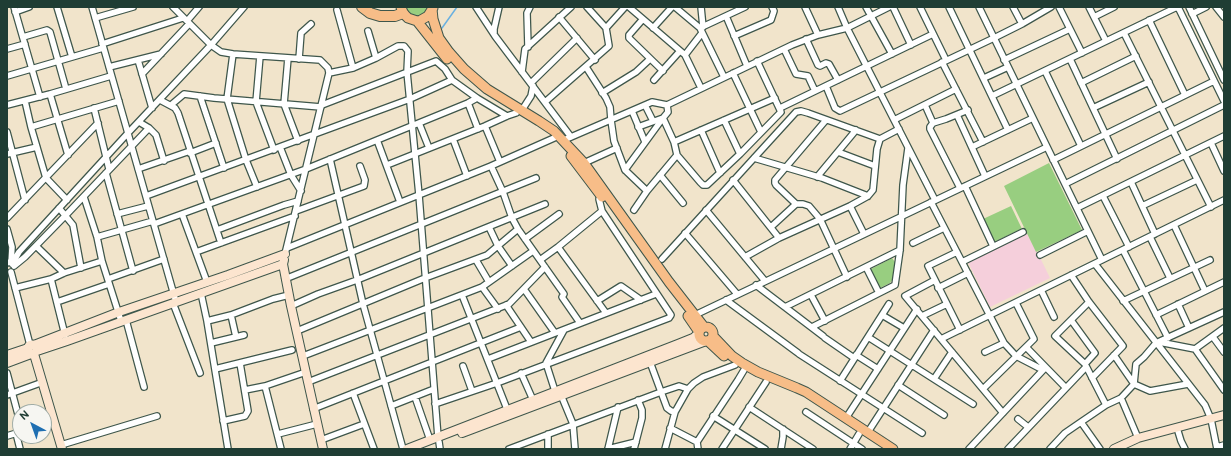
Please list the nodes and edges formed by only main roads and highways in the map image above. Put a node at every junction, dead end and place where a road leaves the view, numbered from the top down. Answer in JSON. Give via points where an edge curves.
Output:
{"nodes":[{"id":1,"x":362,"y":7,"type":"edge"},
{"id":2,"x":433,"y":8,"type":"edge"},
{"id":3,"x":402,"y":10,"type":"edge"},
{"id":4,"x":417,"y":20,"type":"junction"},
{"id":5,"x":519,"y":112,"type":"junction"},
{"id":6,"x":701,"y":331,"type":"junction"},
{"id":7,"x":709,"y":339,"type":"junction"},
{"id":8,"x":864,"y":433,"type":"junction"},
{"id":9,"x":882,"y":449,"type":"edge"},
{"id":10,"x":893,"y":449,"type":"edge"}],
"edges":[{"from":1,"to":3,"type":"highway","via":[[380,16],[395,16]]},
{"from":2,"to":4,"type":"main road","via":[[428,16]]},
{"from":2,"to":5,"type":"main road","via":[[439,38],[449,52],[487,89]]},
{"from":3,"to":4,"type":"main road","via":[[411,19]]},
{"from":4,"to":5,"type":"main road","via":[[460,74],[487,96]]},
{"from":5,"to":6,"type":"main road","via":[[554,138],[572,158]]},
{"from":5,"to":6,"type":"main road","via":[[567,139],[695,315]]},
{"from":6,"to":7,"type":"main road","via":[[701,339]]},
{"from":6,"to":7,"type":"main road","via":[[707,327],[713,331]]},
{"from":7,"to":8,"type":"main road","via":[[758,372],[798,388],[846,418]]},
{"from":7,"to":8,"type":"main road","via":[[735,365],[766,382],[803,397]]},
{"from":8,"to":9,"type":"main road"},
{"from":8,"to":10,"type":"main road"}]}
